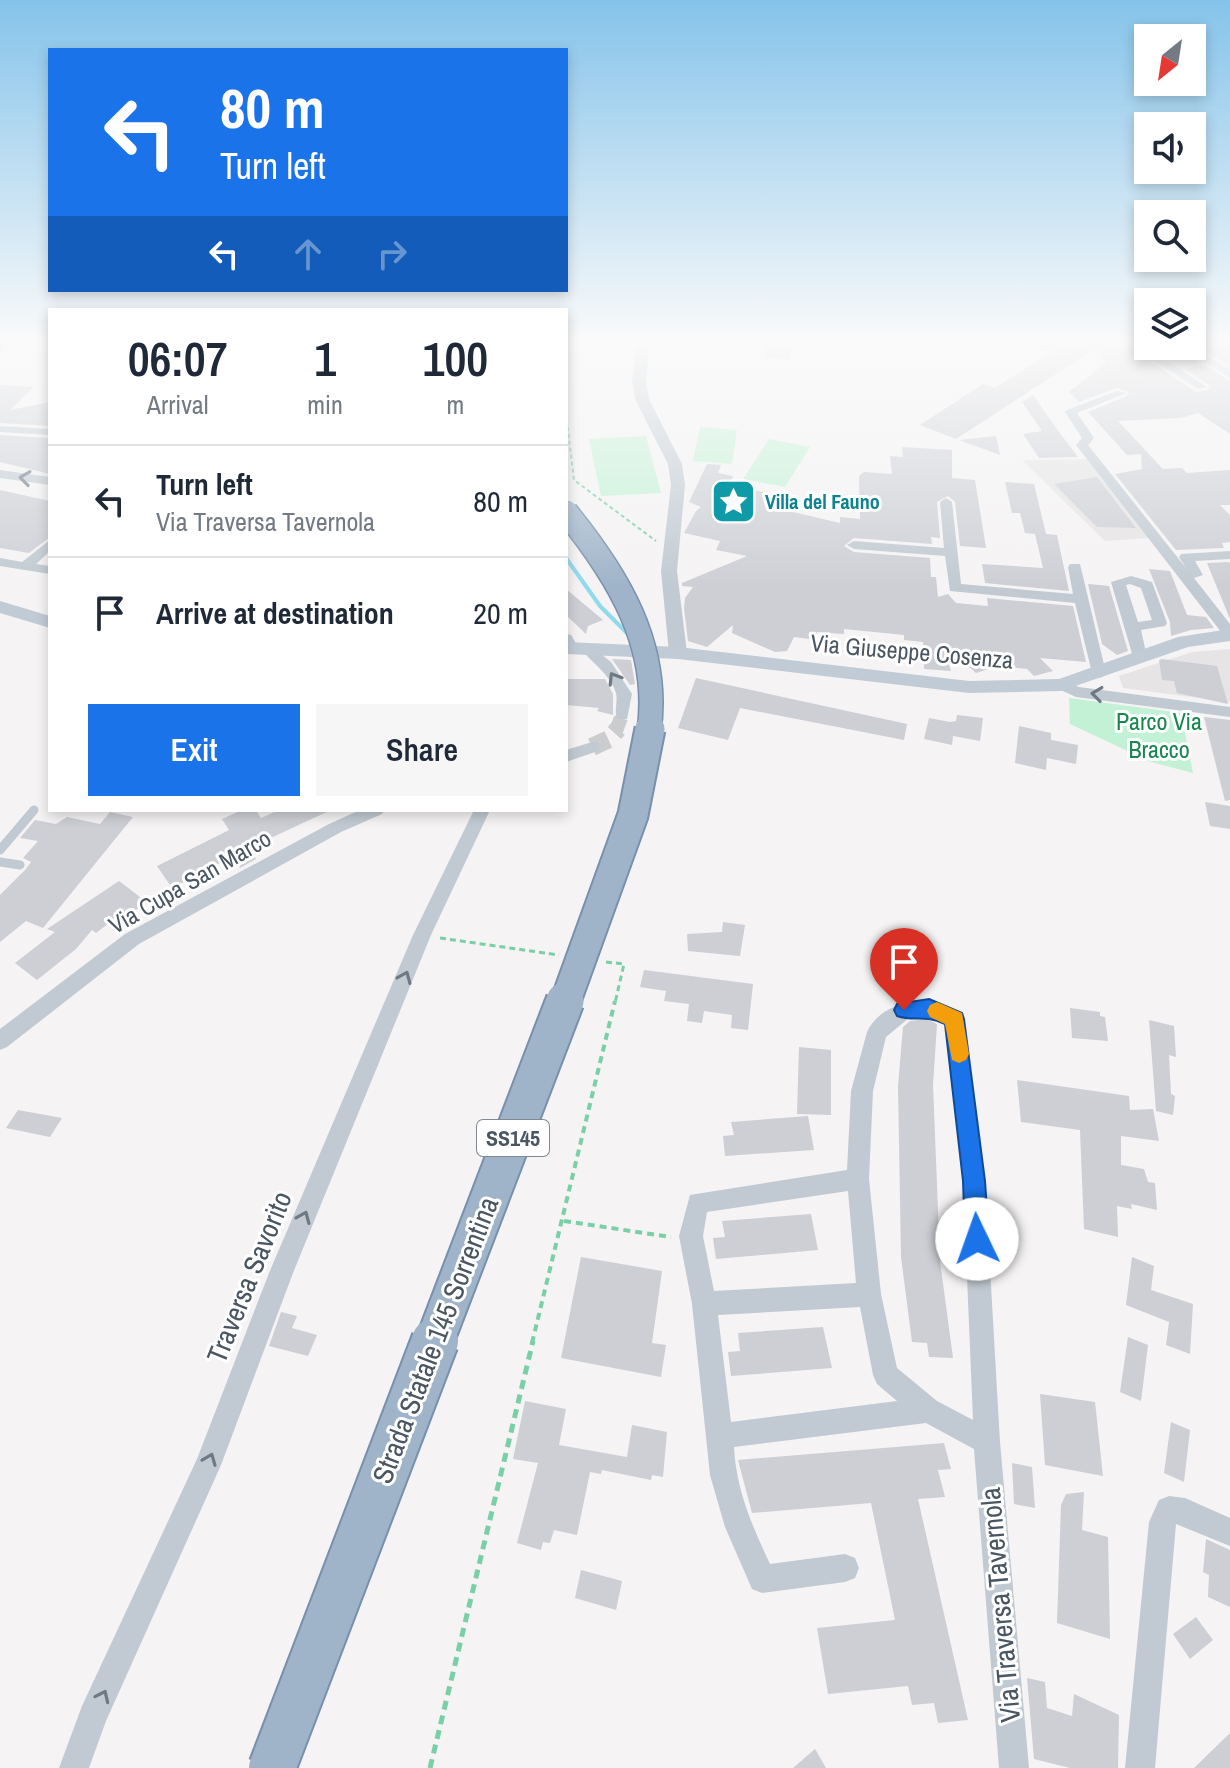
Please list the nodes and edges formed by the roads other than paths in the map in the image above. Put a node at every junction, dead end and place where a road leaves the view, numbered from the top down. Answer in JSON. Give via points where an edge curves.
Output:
{"nodes":[{"id":1,"x":653,"y":422,"type":"edge"},
{"id":2,"x":1077,"y":422,"type":"edge"},
{"id":3,"x":0,"y":429,"type":"edge"},
{"id":4,"x":48,"y":432,"type":"edge"},
{"id":5,"x":0,"y":474,"type":"edge"},
{"id":6,"x":48,"y":481,"type":"edge"},
{"id":7,"x":946,"y":502,"type":"dead end"},
{"id":8,"x":568,"y":515,"type":"edge"},
{"id":9,"x":854,"y":545,"type":"dead end"},
{"id":10,"x":48,"y":546,"type":"edge"},
{"id":11,"x":951,"y":553,"type":"junction"},
{"id":12,"x":1230,"y":555,"type":"edge"},
{"id":13,"x":0,"y":562,"type":"edge"},
{"id":14,"x":24,"y":567,"type":"junction"},
{"id":15,"x":1075,"y":567,"type":"dead end"},
{"id":16,"x":48,"y":570,"type":"edge"},
{"id":17,"x":1081,"y":599,"type":"junction"},
{"id":18,"x":1209,"y":599,"type":"dead end"},
{"id":19,"x":0,"y":607,"type":"edge"},
{"id":20,"x":48,"y":621,"type":"edge"},
{"id":21,"x":1133,"y":627,"type":"dead end"},
{"id":22,"x":1230,"y":634,"type":"edge"},
{"id":23,"x":573,"y":646,"type":"edge"},
{"id":24,"x":678,"y":653,"type":"junction"},
{"id":25,"x":1140,"y":657,"type":"junction"},
{"id":26,"x":1099,"y":673,"type":"junction"},
{"id":27,"x":1061,"y":685,"type":"junction"},
{"id":28,"x":1230,"y":712,"type":"edge"},
{"id":29,"x":622,"y":715,"type":"tunnel mouth"},
{"id":30,"x":592,"y":747,"type":"tunnel mouth"},
{"id":31,"x":568,"y":755,"type":"edge"},
{"id":32,"x":34,"y":810,"type":"dead end"},
{"id":33,"x":372,"y":812,"type":"edge"},
{"id":34,"x":481,"y":812,"type":"edge"},
{"id":35,"x":0,"y":850,"type":"edge"},
{"id":36,"x":0,"y":862,"type":"edge"},
{"id":37,"x":20,"y":865,"type":"dead end"},
{"id":38,"x":0,"y":1041,"type":"edge"},
{"id":39,"x":858,"y":1179,"type":"junction"},
{"id":40,"x":869,"y":1294,"type":"junction"},
{"id":41,"x":704,"y":1304,"type":"junction"},
{"id":42,"x":928,"y":1410,"type":"junction"},
{"id":43,"x":720,"y":1436,"type":"junction"},
{"id":44,"x":987,"y":1442,"type":"junction"},
{"id":45,"x":1230,"y":1532,"type":"edge"},
{"id":46,"x":845,"y":1568,"type":"dead end"},
{"id":47,"x":74,"y":1768,"type":"edge"},
{"id":48,"x":272,"y":1768,"type":"edge"},
{"id":49,"x":1014,"y":1768,"type":"edge"},
{"id":50,"x":1140,"y":1768,"type":"edge"}],
"edges":[{"from":1,"to":24,"type":"street","via":[[675,464],[678,485],[669,549]]},
{"from":2,"to":22,"type":"street","via":[[1088,438],[1082,445]]},
{"from":3,"to":4,"type":"street"},
{"from":6,"to":5,"type":"street","one_way":true},
{"from":7,"to":11,"type":"street"},
{"from":8,"to":48,"type":"highway","name":"Strada Statale 145 Sorrentina","number":"SS145","bridge":true,"via":[[616,577],[643,637],[653,715],[641,791],[617,866]]},
{"from":9,"to":11,"type":"street"},
{"from":10,"to":14,"type":"street"},
{"from":11,"to":17,"type":"street","via":[[955,588]]},
{"from":12,"to":18,"type":"street","via":[[1186,557]]},
{"from":13,"to":14,"type":"street"},
{"from":14,"to":16,"type":"street"},
{"from":15,"to":17,"type":"street"},
{"from":17,"to":26,"type":"street"},
{"from":19,"to":20,"type":"main road"},
{"from":21,"to":25,"type":"street"},
{"from":22,"to":25,"type":"main road","name":"Via Giuseppe Cosenza","via":[[1185,641]]},
{"from":23,"to":24,"type":"main road","name":"Via Giuseppe Cosenza"},
{"from":29,"to":23,"type":"street","one_way":true,"via":[[624,694],[606,665]]},
{"from":24,"to":27,"type":"main road","name":"Via Giuseppe Cosenza","via":[[969,687]]},
{"from":25,"to":26,"type":"main road","name":"Via Giuseppe Cosenza"},
{"from":26,"to":27,"type":"main road","name":"Via Giuseppe Cosenza"},
{"from":28,"to":27,"type":"street","one_way":true,"via":[[1076,692]]},
{"from":30,"to":31,"type":"street"},
{"from":32,"to":35,"type":"lane"},
{"from":33,"to":38,"type":"street","name":"Via Cupa San Marco","via":[[132,939]]},
{"from":47,"to":34,"type":"street","name":"Traversa Savorito","one_way":true,"via":[[208,1465],[281,1273],[422,935]]},
{"from":36,"to":37,"type":"lane"},
{"from":39,"to":40,"type":"street","name":"Via Traversa Tavernola"},
{"from":39,"to":41,"type":"street","via":[[698,1203],[691,1236]]},
{"from":39,"to":44,"type":"street","name":"Via Traversa Tavernola","via":[[862,1091],[877,1032],[904,1010],[929,1007],[954,1019],[974,1181]]},
{"from":40,"to":41,"type":"street"},
{"from":40,"to":42,"type":"street","name":"Via Traversa Tavernola","via":[[886,1375]]},
{"from":41,"to":43,"type":"street"},
{"from":42,"to":43,"type":"street"},
{"from":42,"to":44,"type":"street","name":"Via Traversa Tavernola"},
{"from":43,"to":46,"type":"street","via":[[731,1512],[762,1579]]},
{"from":44,"to":49,"type":"street","name":"Via Traversa Tavernola"},
{"from":45,"to":50,"type":"street","via":[[1185,1512],[1169,1510],[1163,1522]]}]}
